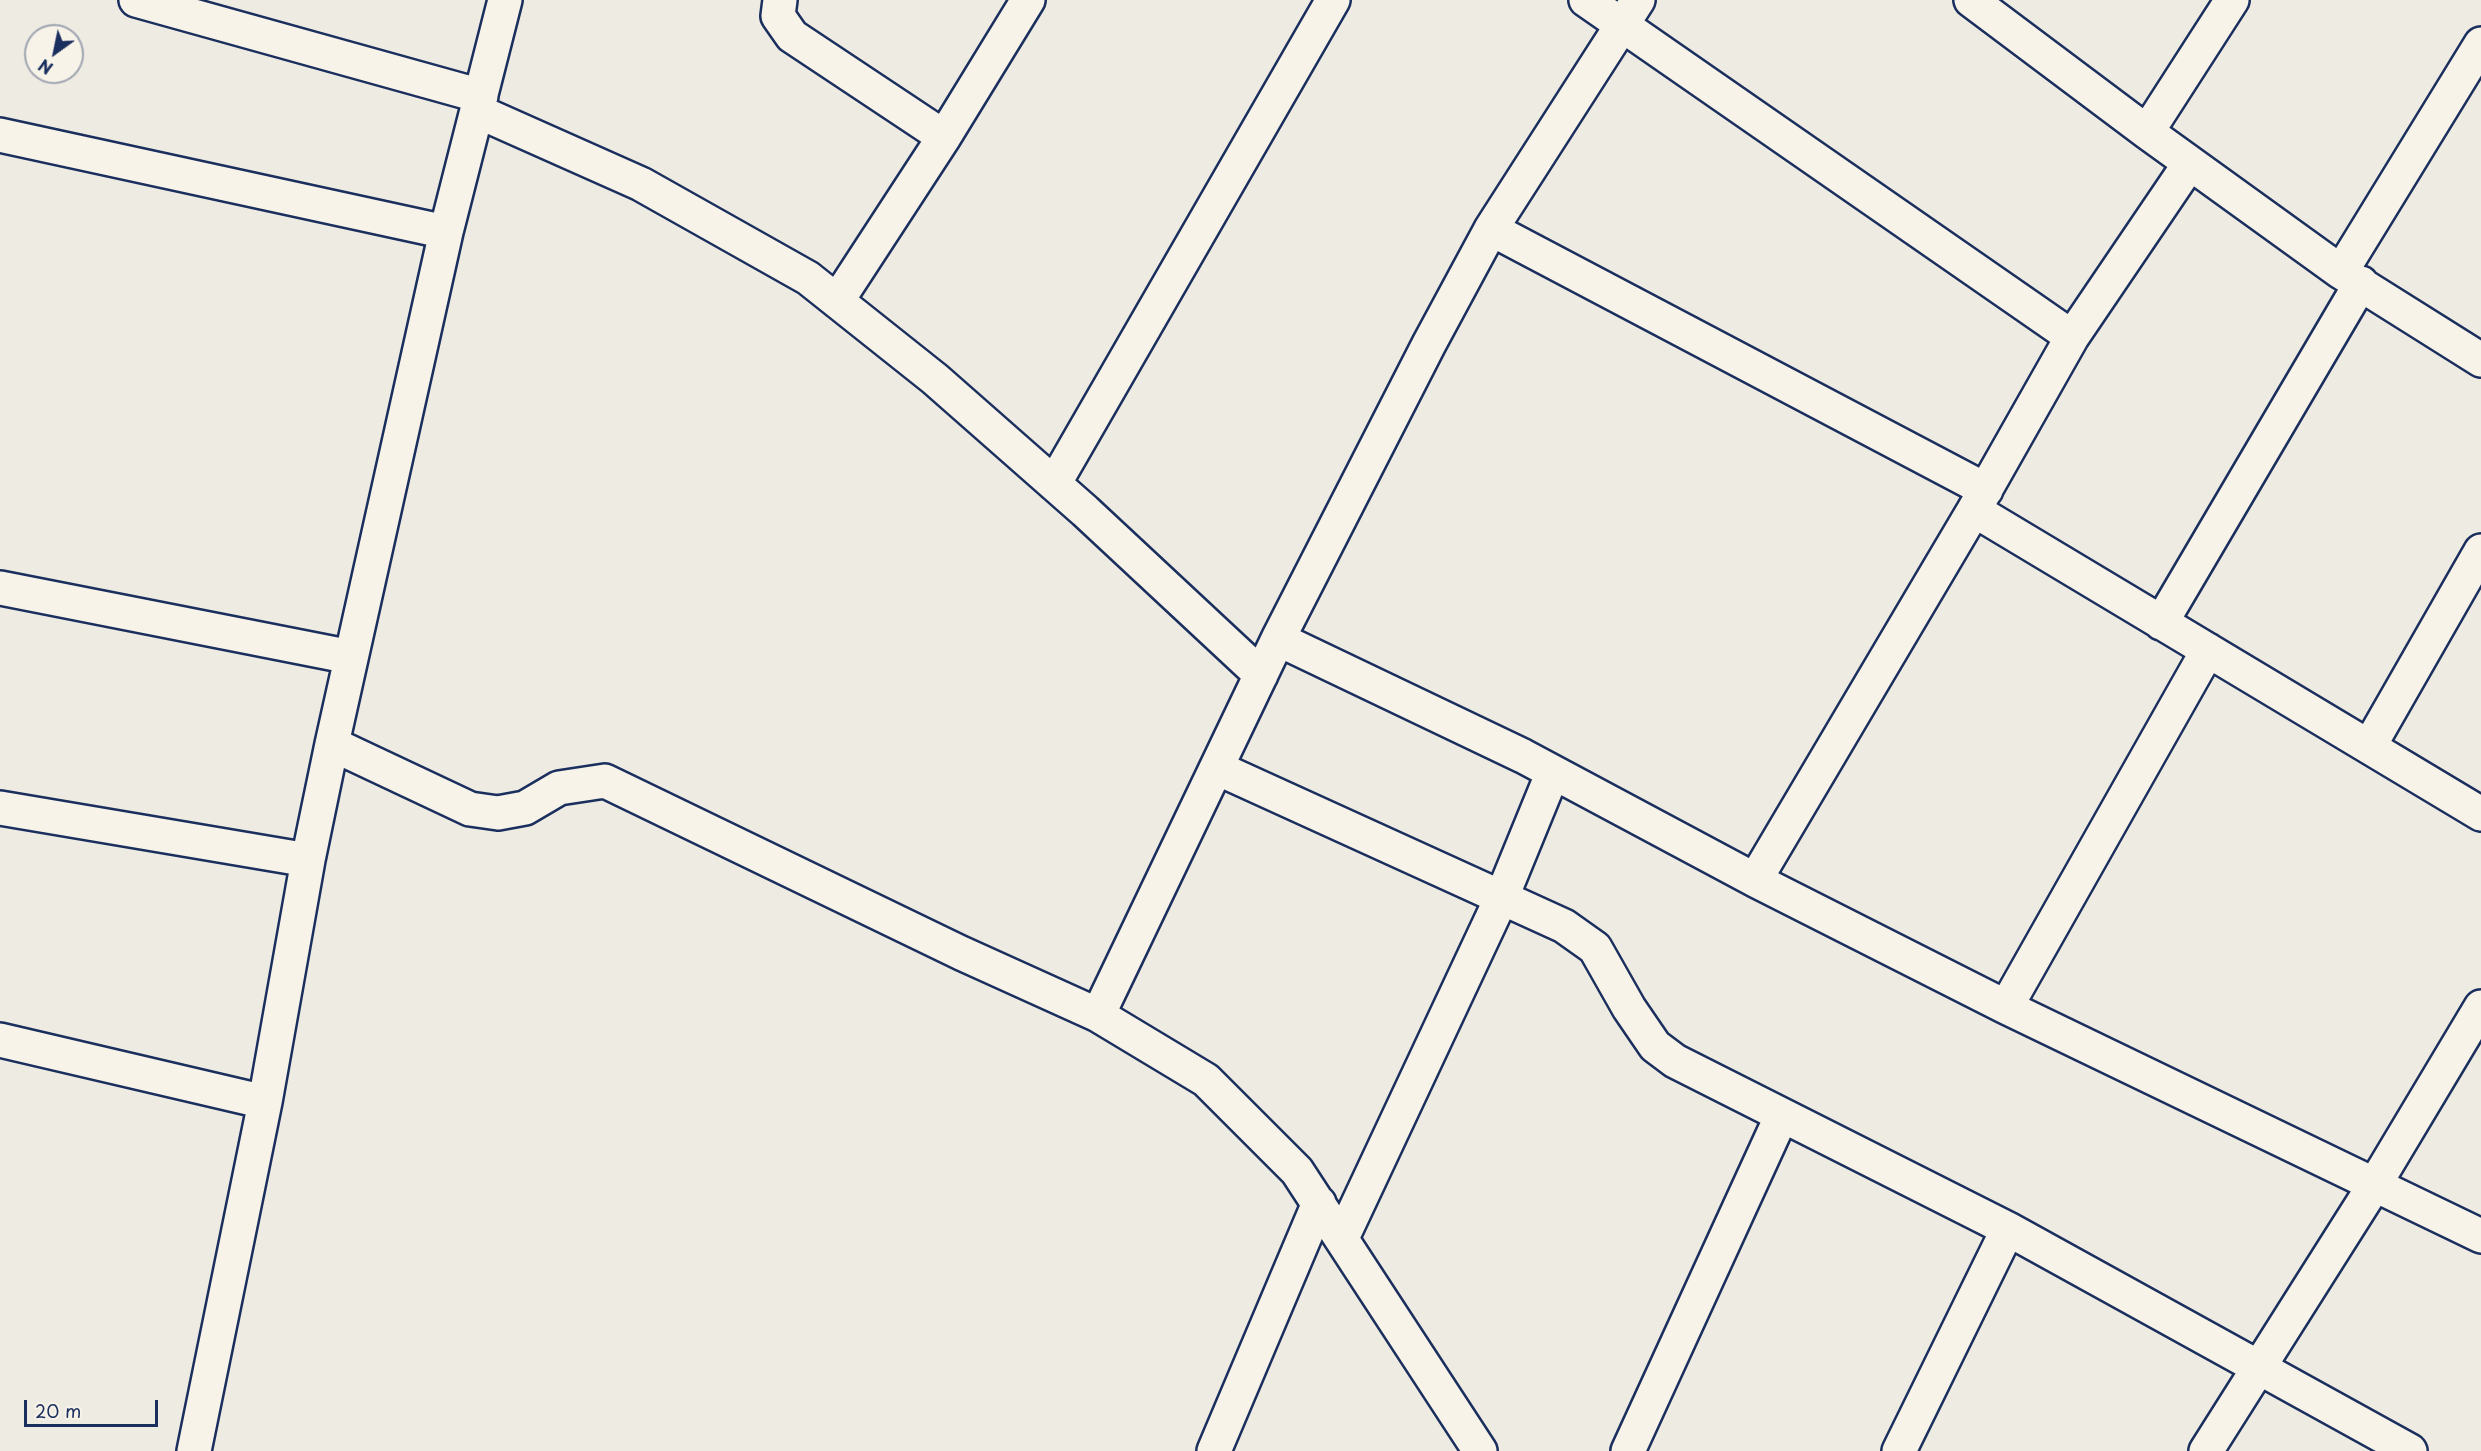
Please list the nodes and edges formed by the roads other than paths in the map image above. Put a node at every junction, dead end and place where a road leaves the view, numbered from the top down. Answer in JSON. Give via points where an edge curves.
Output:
{"nodes":[{"id":1,"x":136,"y":0,"type":"edge"},
{"id":2,"x":505,"y":0,"type":"edge"},
{"id":3,"x":780,"y":0,"type":"edge"},
{"id":4,"x":1028,"y":0,"type":"edge"},
{"id":5,"x":1333,"y":0,"type":"edge"},
{"id":6,"x":1586,"y":0,"type":"edge"},
{"id":7,"x":1971,"y":0,"type":"edge"},
{"id":8,"x":2232,"y":0,"type":"edge"},
{"id":9,"x":1630,"y":13,"type":"edge"},
{"id":10,"x":2481,"y":44,"type":"edge"},
{"id":11,"x":479,"y":104,"type":"junction"},
{"id":12,"x":2147,"y":132,"type":"junction"},
{"id":13,"x":0,"y":135,"type":"edge"},
{"id":14,"x":944,"y":137,"type":"junction"},
{"id":15,"x":2190,"y":163,"type":"junction"},
{"id":16,"x":1491,"y":229,"type":"junction"},
{"id":17,"x":446,"y":231,"type":"junction"},
{"id":18,"x":2351,"y":278,"type":"junction"},
{"id":19,"x":837,"y":301,"type":"junction"},
{"id":20,"x":2072,"y":337,"type":"junction"},
{"id":21,"x":2481,"y":360,"type":"edge"},
{"id":22,"x":1054,"y":484,"type":"junction"},
{"id":23,"x":1980,"y":500,"type":"junction"},
{"id":24,"x":2481,"y":550,"type":"edge"},
{"id":25,"x":0,"y":588,"type":"edge"},
{"id":26,"x":2161,"y":623,"type":"junction"},
{"id":27,"x":1278,"y":639,"type":"junction"},
{"id":28,"x":2208,"y":650,"type":"junction"},
{"id":29,"x":351,"y":657,"type":"junction"},
{"id":30,"x":1261,"y":675,"type":"junction"},
{"id":31,"x":332,"y":744,"type":"junction"},
{"id":32,"x":2370,"y":745,"type":"junction"},
{"id":33,"x":1217,"y":768,"type":"junction"},
{"id":34,"x":1553,"y":772,"type":"junction"},
{"id":35,"x":0,"y":808,"type":"edge"},
{"id":36,"x":2481,"y":814,"type":"edge"},
{"id":37,"x":308,"y":860,"type":"junction"},
{"id":38,"x":1755,"y":880,"type":"junction"},
{"id":39,"x":1501,"y":899,"type":"junction"},
{"id":40,"x":2481,"y":1006,"type":"edge"},
{"id":41,"x":2006,"y":1008,"type":"junction"},
{"id":42,"x":1098,"y":1016,"type":"junction"},
{"id":43,"x":0,"y":1040,"type":"edge"},
{"id":44,"x":265,"y":1102,"type":"junction"},
{"id":45,"x":1782,"y":1115,"type":"junction"},
{"id":46,"x":2375,"y":1184,"type":"junction"},
{"id":47,"x":1319,"y":1203,"type":"junction"},
{"id":48,"x":2008,"y":1229,"type":"junction"},
{"id":49,"x":2481,"y":1236,"type":"edge"},
{"id":50,"x":1342,"y":1238,"type":"junction"},
{"id":51,"x":2258,"y":1367,"type":"junction"},
{"id":52,"x":194,"y":1451,"type":"edge"},
{"id":53,"x":1214,"y":1451,"type":"edge"},
{"id":54,"x":1480,"y":1451,"type":"edge"},
{"id":55,"x":1628,"y":1451,"type":"edge"},
{"id":56,"x":1899,"y":1451,"type":"edge"},
{"id":57,"x":2206,"y":1451,"type":"edge"},
{"id":58,"x":2410,"y":1451,"type":"edge"}],
"edges":[{"from":1,"to":11,"type":"street"},
{"from":2,"to":11,"type":"street"},
{"from":3,"to":14,"type":"street","via":[[778,16],[792,36]]},
{"from":4,"to":14,"type":"street"},
{"from":5,"to":22,"type":"street"},
{"from":6,"to":9,"type":"street"},
{"from":7,"to":12,"type":"street"},
{"from":8,"to":12,"type":"street"},
{"from":9,"to":16,"type":"street"},
{"from":9,"to":20,"type":"street"},
{"from":10,"to":18,"type":"street"},
{"from":11,"to":17,"type":"street"},
{"from":11,"to":19,"type":"street","via":[[641,184],[808,278]]},
{"from":12,"to":15,"type":"street"},
{"from":13,"to":17,"type":"street"},
{"from":14,"to":19,"type":"street"},
{"from":15,"to":18,"type":"street"},
{"from":15,"to":20,"type":"street"},
{"from":16,"to":23,"type":"street"},
{"from":16,"to":27,"type":"street"},
{"from":17,"to":29,"type":"street"},
{"from":18,"to":21,"type":"street"},
{"from":18,"to":26,"type":"street"},
{"from":19,"to":22,"type":"street","via":[[935,379]]},
{"from":20,"to":23,"type":"street"},
{"from":22,"to":30,"type":"street"},
{"from":23,"to":26,"type":"street"},
{"from":23,"to":38,"type":"street"},
{"from":24,"to":32,"type":"street"},
{"from":25,"to":29,"type":"street"},
{"from":26,"to":28,"type":"street"},
{"from":27,"to":30,"type":"street"},
{"from":27,"to":34,"type":"street"},
{"from":28,"to":32,"type":"street"},
{"from":28,"to":41,"type":"street"},
{"from":29,"to":31,"type":"street"},
{"from":30,"to":33,"type":"street"},
{"from":31,"to":37,"type":"street"},
{"from":31,"to":42,"type":"street","via":[[470,809],[498,813],[525,808],[559,789],[605,781]]},
{"from":32,"to":36,"type":"street"},
{"from":33,"to":39,"type":"street"},
{"from":33,"to":42,"type":"street"},
{"from":34,"to":38,"type":"street"},
{"from":34,"to":39,"type":"street"},
{"from":35,"to":37,"type":"street"},
{"from":37,"to":44,"type":"street"},
{"from":38,"to":41,"type":"street"},
{"from":39,"to":45,"type":"street","via":[[1564,927],[1595,948],[1655,1046],[1675,1061]]},
{"from":39,"to":50,"type":"street"},
{"from":40,"to":46,"type":"street"},
{"from":41,"to":46,"type":"street"},
{"from":42,"to":47,"type":"street","via":[[1206,1080],[1297,1171]]},
{"from":43,"to":44,"type":"street"},
{"from":44,"to":52,"type":"street"},
{"from":45,"to":48,"type":"street"},
{"from":45,"to":55,"type":"street"},
{"from":46,"to":49,"type":"street"},
{"from":46,"to":51,"type":"street"},
{"from":47,"to":50,"type":"street"},
{"from":47,"to":53,"type":"street"},
{"from":48,"to":51,"type":"street"},
{"from":48,"to":56,"type":"street"},
{"from":50,"to":54,"type":"street"},
{"from":51,"to":57,"type":"street"},
{"from":51,"to":58,"type":"street"}]}
